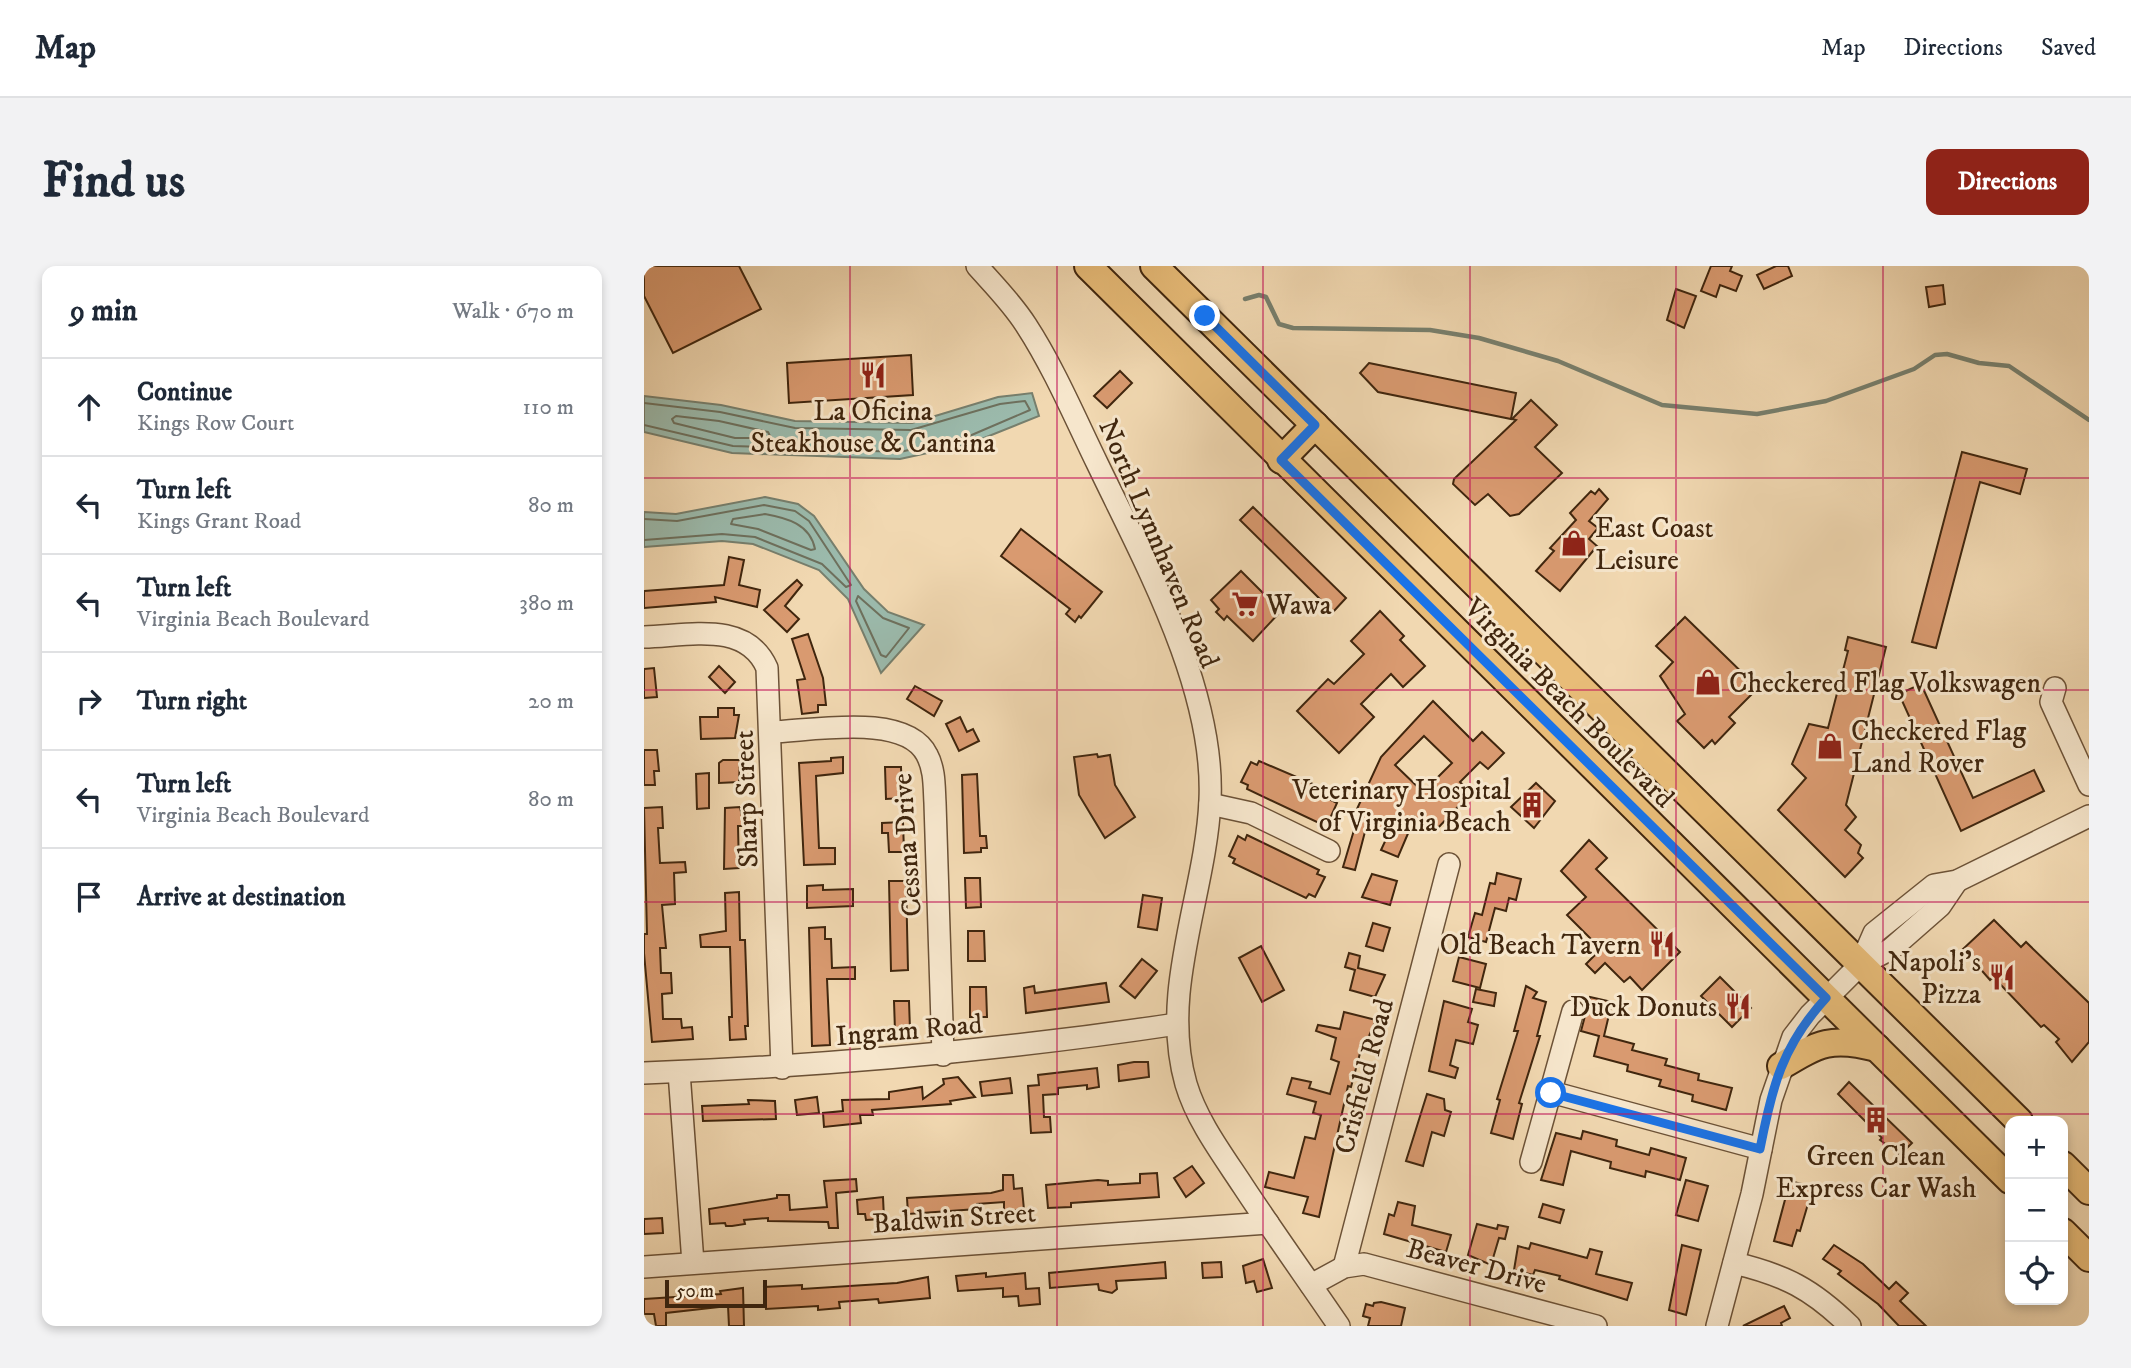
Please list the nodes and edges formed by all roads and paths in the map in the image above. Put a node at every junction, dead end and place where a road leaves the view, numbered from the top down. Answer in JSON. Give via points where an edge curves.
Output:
{"nodes":[{"id":1,"x":977,"y":266,"type":"edge"},
{"id":2,"x":1088,"y":266,"type":"edge"},
{"id":3,"x":1154,"y":266,"type":"edge"},
{"id":4,"x":1315,"y":425,"type":"junction"},
{"id":5,"x":1281,"y":460,"type":"junction"},
{"id":6,"x":644,"y":637,"type":"edge"},
{"id":7,"x":2055,"y":688,"type":"dead end"},
{"id":8,"x":771,"y":733,"type":"junction"},
{"id":9,"x":2089,"y":785,"type":"edge"},
{"id":10,"x":1210,"y":804,"type":"junction"},
{"id":11,"x":2089,"y":816,"type":"edge"},
{"id":12,"x":1329,"y":852,"type":"dead end"},
{"id":13,"x":1450,"y":864,"type":"dead end"},
{"id":14,"x":1860,"y":965,"type":"junction"},
{"id":15,"x":1826,"y":998,"type":"junction"},
{"id":16,"x":1573,"y":1011,"type":"dead end"},
{"id":17,"x":1177,"y":1024,"type":"junction"},
{"id":18,"x":1877,"y":1048,"type":"junction"},
{"id":19,"x":943,"y":1055,"type":"junction"},
{"id":20,"x":1781,"y":1066,"type":"junction"},
{"id":21,"x":782,"y":1068,"type":"junction"},
{"id":22,"x":679,"y":1072,"type":"junction"},
{"id":23,"x":644,"y":1073,"type":"edge"},
{"id":24,"x":1551,"y":1093,"type":"junction"},
{"id":25,"x":2014,"y":1116,"type":"edge"},
{"id":26,"x":1760,"y":1149,"type":"junction"},
{"id":27,"x":1531,"y":1162,"type":"dead end"},
{"id":28,"x":2068,"y":1170,"type":"edge"},
{"id":29,"x":2009,"y":1179,"type":"edge"},
{"id":30,"x":2089,"y":1191,"type":"edge"},
{"id":31,"x":1268,"y":1223,"type":"junction"},
{"id":32,"x":2068,"y":1237,"type":"edge"},
{"id":33,"x":2089,"y":1258,"type":"edge"},
{"id":34,"x":693,"y":1263,"type":"junction"},
{"id":35,"x":1734,"y":1263,"type":"junction"},
{"id":36,"x":644,"y":1267,"type":"edge"},
{"id":37,"x":1344,"y":1267,"type":"junction"},
{"id":38,"x":1311,"y":1285,"type":"junction"},
{"id":39,"x":1339,"y":1326,"type":"edge"},
{"id":40,"x":1597,"y":1326,"type":"edge"},
{"id":41,"x":1717,"y":1326,"type":"edge"},
{"id":42,"x":1850,"y":1326,"type":"edge"}],
"edges":[{"from":1,"to":10,"type":"street","name":"North Lynnhaven Road","via":[[1011,305],[1041,351],[1139,550],[1197,703],[1207,745]]},
{"from":2,"to":5,"type":"main road","name":"Virginia Beach Boulevard"},
{"from":3,"to":4,"type":"main road","name":"Virginia Beach Boulevard"},
{"from":4,"to":5,"type":"main road"},
{"from":4,"to":14,"type":"main road","name":"Virginia Beach Boulevard"},
{"from":5,"to":15,"type":"main road","name":"Virginia Beach Boulevard"},
{"from":6,"to":8,"type":"street","name":"Sharp Street","via":[[723,634],[747,641],[768,668]]},
{"from":7,"to":9,"type":"street","via":[[2051,702]]},
{"from":8,"to":19,"type":"street","name":"Cessna Drive","via":[[890,729],[912,737],[927,754],[935,803]]},
{"from":8,"to":21,"type":"street","name":"Sharp Street"},
{"from":10,"to":12,"type":"street","via":[[1251,813]]},
{"from":10,"to":17,"type":"street","name":"North Lynnhaven Road"},
{"from":11,"to":14,"type":"street","via":[[1957,881],[1934,885],[1871,936]]},
{"from":13,"to":37,"type":"street","name":"Crisfield Road"},
{"from":14,"to":15,"type":"street"},
{"from":14,"to":25,"type":"main road","name":"Virginia Beach Boulevard"},
{"from":15,"to":18,"type":"main road","name":"Virginia Beach Boulevard"},
{"from":15,"to":20,"type":"street","via":[[1800,1027]]},
{"from":16,"to":24,"type":"street"},
{"from":17,"to":19,"type":"street","name":"Ingram Road"},
{"from":17,"to":31,"type":"street","name":"North Lynnhaven Road","via":[[1186,1085]]},
{"from":18,"to":20,"type":"main road","via":[[1832,1041]]},
{"from":18,"to":29,"type":"main road","name":"Virginia Beach Boulevard"},
{"from":19,"to":21,"type":"street","name":"Ingram Road"},
{"from":20,"to":26,"type":"street"},
{"from":21,"to":22,"type":"street","name":"Ingram Road"},
{"from":22,"to":23,"type":"street","name":"Ingram Road"},
{"from":22,"to":34,"type":"street"},
{"from":24,"to":26,"type":"street"},
{"from":24,"to":27,"type":"street"},
{"from":26,"to":35,"type":"street"},
{"from":28,"to":30,"type":"main road"},
{"from":31,"to":34,"type":"street","name":"Baldwin Street"},
{"from":31,"to":38,"type":"street","name":"North Lynnhaven Road"},
{"from":32,"to":33,"type":"main road"},
{"from":34,"to":36,"type":"street","name":"Baldwin Street"},
{"from":35,"to":41,"type":"street"},
{"from":35,"to":42,"type":"street","via":[[1768,1271],[1805,1288]]},
{"from":37,"to":38,"type":"street"},
{"from":37,"to":40,"type":"street","name":"Beaver Drive","via":[[1364,1265]]},
{"from":38,"to":39,"type":"street","name":"North Lynnhaven Road"}]}
